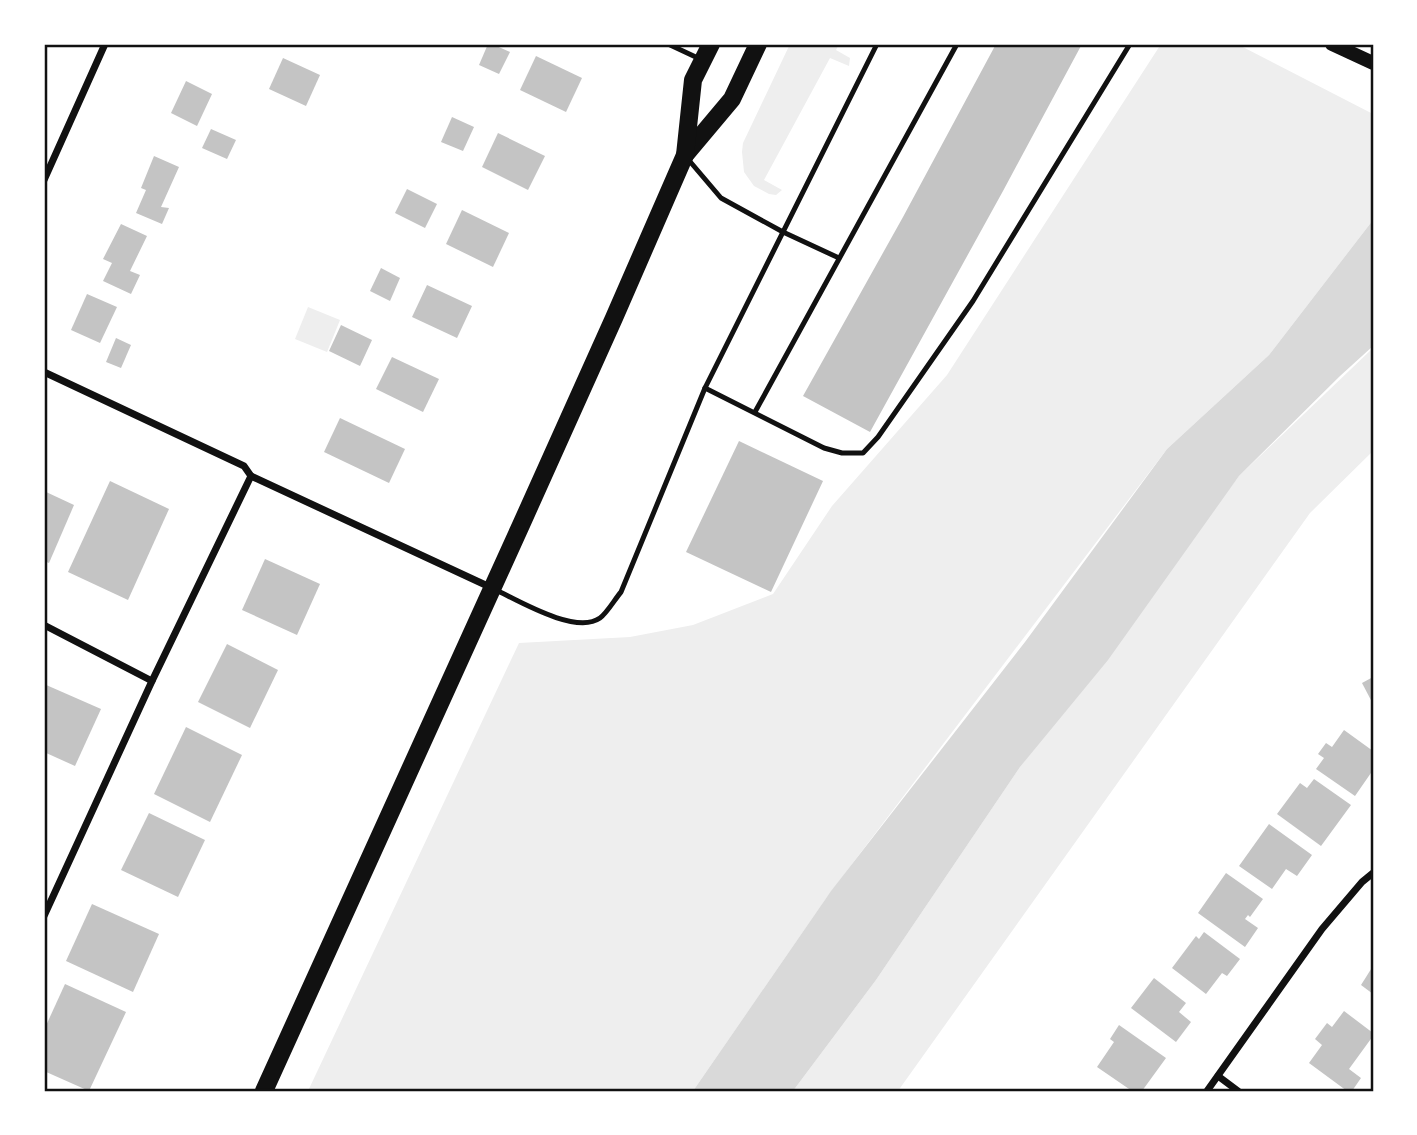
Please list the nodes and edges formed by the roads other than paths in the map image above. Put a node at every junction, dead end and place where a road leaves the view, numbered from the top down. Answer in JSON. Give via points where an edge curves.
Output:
{"nodes":[{"id":1,"x":105,"y":44,"type":"edge"},
{"id":2,"x":668,"y":44,"type":"edge"},
{"id":3,"x":758,"y":44,"type":"edge"},
{"id":4,"x":877,"y":44,"type":"edge"},
{"id":5,"x":957,"y":44,"type":"edge"},
{"id":6,"x":1130,"y":44,"type":"edge"},
{"id":7,"x":1332,"y":44,"type":"edge"},
{"id":8,"x":707,"y":52,"type":"edge"},
{"id":9,"x":1373,"y":63,"type":"edge"},
{"id":10,"x":684,"y":155,"type":"junction"},
{"id":11,"x":44,"y":180,"type":"edge"},
{"id":12,"x":783,"y":232,"type":"junction"},
{"id":13,"x":839,"y":258,"type":"junction"},
{"id":14,"x":44,"y":372,"type":"edge"},
{"id":15,"x":705,"y":388,"type":"junction"},
{"id":16,"x":755,"y":412,"type":"junction"},
{"id":17,"x":251,"y":475,"type":"junction"},
{"id":18,"x":493,"y":588,"type":"junction"},
{"id":19,"x":44,"y":625,"type":"edge"},
{"id":20,"x":152,"y":681,"type":"junction"},
{"id":21,"x":1373,"y":873,"type":"edge"},
{"id":22,"x":44,"y":916,"type":"edge"},
{"id":23,"x":1218,"y":1076,"type":"junction"},
{"id":24,"x":264,"y":1091,"type":"edge"},
{"id":25,"x":1207,"y":1091,"type":"edge"},
{"id":26,"x":1238,"y":1091,"type":"edge"}],
"edges":[{"from":1,"to":11,"type":"street"},
{"from":2,"to":8,"type":"lane"},
{"from":3,"to":10,"type":"main road","via":[[732,99]]},
{"from":4,"to":12,"type":"lane"},
{"from":5,"to":13,"type":"lane"},
{"from":6,"to":16,"type":"lane","via":[[973,301],[863,453],[824,448]]},
{"from":7,"to":9,"type":"main road"},
{"from":8,"to":10,"type":"main road","via":[[693,80]]},
{"from":10,"to":12,"type":"lane","via":[[721,198]]},
{"from":10,"to":18,"type":"main road"},
{"from":12,"to":13,"type":"lane"},
{"from":12,"to":15,"type":"lane"},
{"from":13,"to":16,"type":"lane"},
{"from":14,"to":17,"type":"street","via":[[243,466]]},
{"from":15,"to":16,"type":"lane"},
{"from":15,"to":18,"type":"lane","via":[[621,592],[599,619],[576,624]]},
{"from":17,"to":18,"type":"street"},
{"from":17,"to":20,"type":"street"},
{"from":18,"to":24,"type":"main road"},
{"from":19,"to":20,"type":"street"},
{"from":20,"to":22,"type":"street"},
{"from":21,"to":23,"type":"street","via":[[1327,922]]},
{"from":23,"to":25,"type":"street"},
{"from":23,"to":26,"type":"street"}]}
